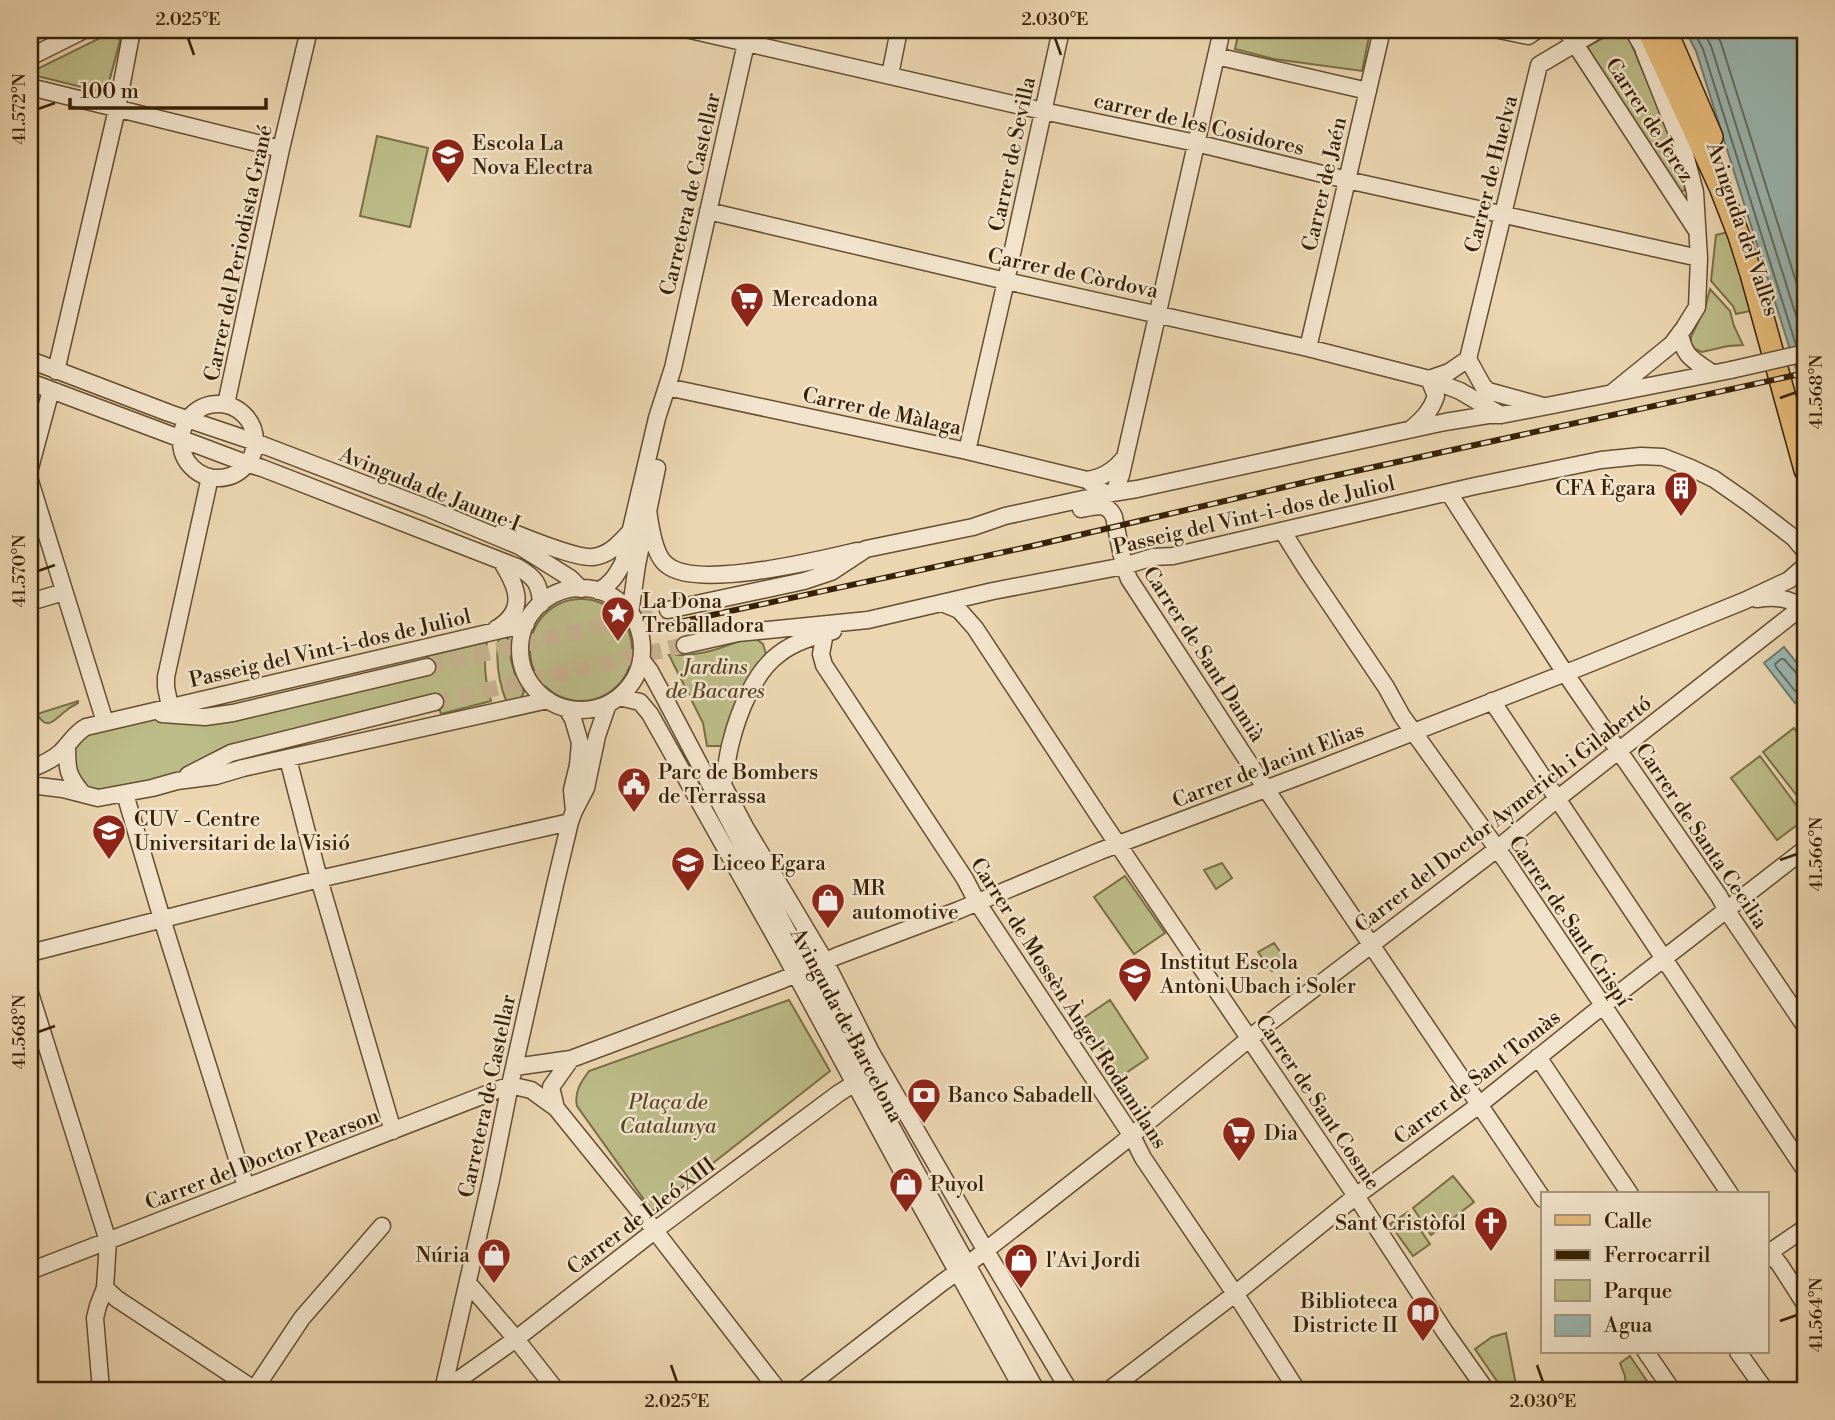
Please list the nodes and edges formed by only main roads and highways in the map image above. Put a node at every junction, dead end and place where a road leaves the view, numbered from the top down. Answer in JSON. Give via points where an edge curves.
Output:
{"nodes":[{"id":1,"x":1648,"y":30,"type":"edge"},
{"id":2,"x":1666,"y":30,"type":"edge"},
{"id":3,"x":1805,"y":433,"type":"edge"},
{"id":4,"x":1805,"y":470,"type":"edge"}],
"edges":[{"from":1,"to":4,"type":"main road","name":"Avinguda del Vallès","via":[[1739,236]]},
{"from":2,"to":3,"type":"main road","name":"Avinguda del Vallès","via":[[1747,232]]}]}
